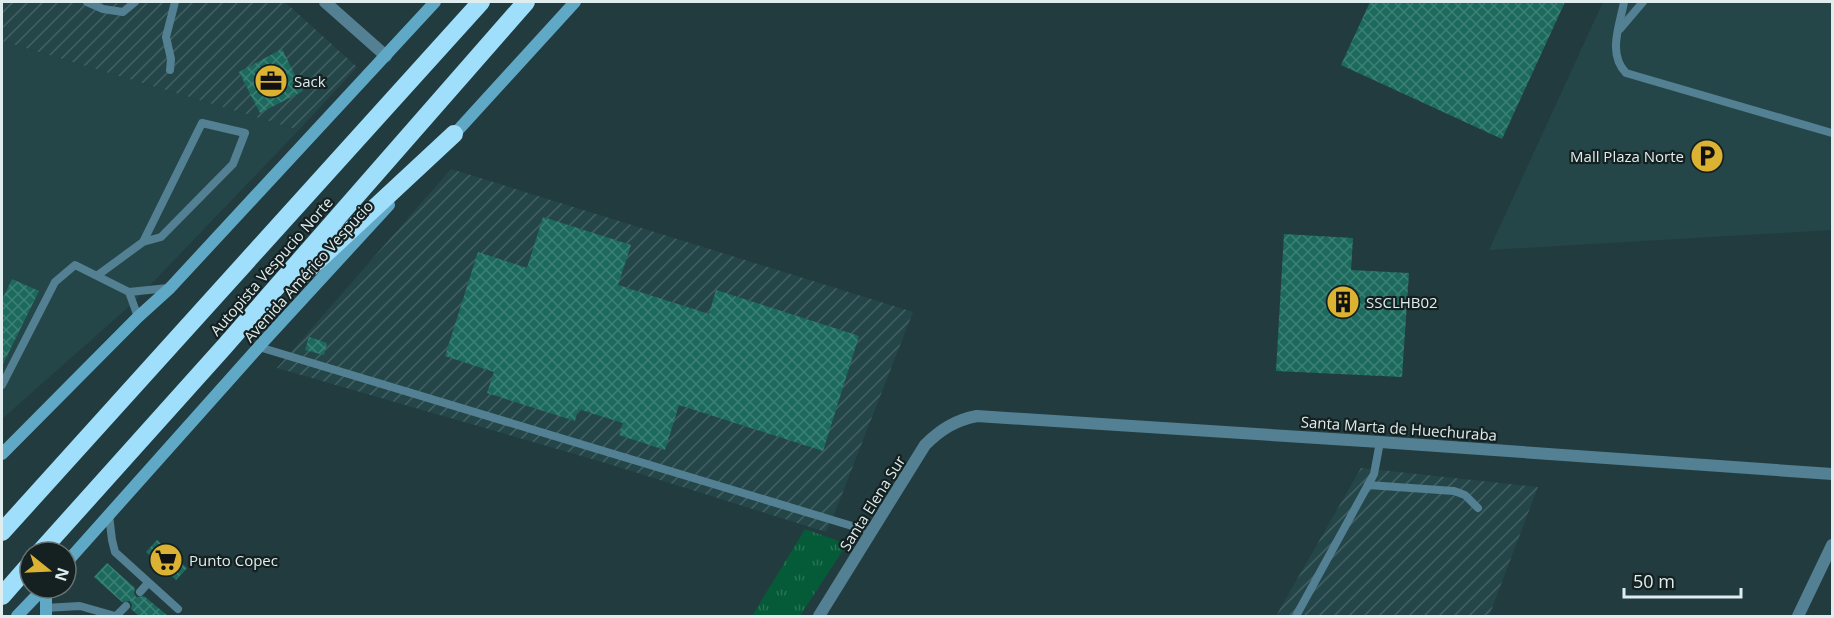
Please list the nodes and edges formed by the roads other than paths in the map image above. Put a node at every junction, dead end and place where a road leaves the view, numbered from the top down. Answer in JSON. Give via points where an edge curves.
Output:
{"nodes":[{"id":1,"x":87,"y":2,"type":"edge"},
{"id":2,"x":135,"y":2,"type":"edge"},
{"id":3,"x":175,"y":2,"type":"edge"},
{"id":4,"x":325,"y":2,"type":"edge"},
{"id":5,"x":435,"y":2,"type":"edge"},
{"id":6,"x":481,"y":2,"type":"edge"},
{"id":7,"x":526,"y":2,"type":"edge"},
{"id":8,"x":575,"y":2,"type":"edge"},
{"id":9,"x":1624,"y":2,"type":"edge"},
{"id":10,"x":1643,"y":2,"type":"edge"},
{"id":11,"x":1619,"y":30,"type":"junction"},
{"id":12,"x":386,"y":56,"type":"junction"},
{"id":13,"x":170,"y":70,"type":"dead end"},
{"id":14,"x":1833,"y":133,"type":"edge"},
{"id":15,"x":454,"y":134,"type":"junction"},
{"id":16,"x":142,"y":242,"type":"junction"},
{"id":17,"x":98,"y":275,"type":"junction"},
{"id":18,"x":170,"y":288,"type":"junction"},
{"id":19,"x":129,"y":292,"type":"junction"},
{"id":20,"x":138,"y":317,"type":"junction"},
{"id":21,"x":225,"y":347,"type":"junction"},
{"id":22,"x":259,"y":347,"type":"junction"},
{"id":23,"x":2,"y":385,"type":"edge"},
{"id":24,"x":963,"y":419,"type":"joint"},
{"id":25,"x":1380,"y":442,"type":"junction"},
{"id":26,"x":2,"y":454,"type":"edge"},
{"id":27,"x":1833,"y":474,"type":"edge"},
{"id":28,"x":1368,"y":485,"type":"junction"},
{"id":29,"x":1478,"y":508,"type":"dead end"},
{"id":30,"x":109,"y":515,"type":"junction"},
{"id":31,"x":2,"y":532,"type":"edge"},
{"id":32,"x":872,"y":532,"type":"junction"},
{"id":33,"x":51,"y":540,"type":"edge"},
{"id":34,"x":1833,"y":545,"type":"edge"},
{"id":35,"x":78,"y":550,"type":"edge"},
{"id":36,"x":18,"y":578,"type":"edge"},
{"id":37,"x":148,"y":583,"type":"junction"},
{"id":38,"x":140,"y":592,"type":"dead end"},
{"id":39,"x":2,"y":596,"type":"edge"},
{"id":40,"x":33,"y":600,"type":"edge"},
{"id":41,"x":126,"y":606,"type":"dead end"},
{"id":42,"x":178,"y":609,"type":"dead end"},
{"id":43,"x":45,"y":612,"type":"edge"},
{"id":44,"x":17,"y":616,"type":"edge"},
{"id":45,"x":115,"y":616,"type":"edge"},
{"id":46,"x":819,"y":616,"type":"edge"},
{"id":47,"x":1296,"y":616,"type":"edge"},
{"id":48,"x":1798,"y":616,"type":"edge"}],
"edges":[{"from":1,"to":2,"type":"lane","via":[[123,12]]},
{"from":3,"to":13,"type":"lane","via":[[166,37]]},
{"from":4,"to":12,"type":"street"},
{"from":5,"to":12,"type":"main road"},
{"from":6,"to":31,"type":"highway","name":"Autopista Vespucio Norte"},
{"from":7,"to":21,"type":"highway","name":"Autopista Vespucio Norte"},
{"from":8,"to":15,"type":"main road","name":"Avenida Américo Vespucio"},
{"from":9,"to":11,"type":"lane"},
{"from":10,"to":11,"type":"lane"},
{"from":11,"to":14,"type":"lane","via":[[1616,58],[1626,73]]},
{"from":12,"to":18,"type":"main road"},
{"from":15,"to":21,"type":"highway"},
{"from":15,"to":22,"type":"main road","name":"Avenida Américo Vespucio"},
{"from":16,"to":16,"type":"lane","via":[[202,123],[245,133],[233,164],[161,237]]},
{"from":16,"to":17,"type":"lane"},
{"from":17,"to":19,"type":"lane"},
{"from":17,"to":23,"type":"lane","via":[[75,265],[55,282]]},
{"from":18,"to":19,"type":"lane"},
{"from":18,"to":20,"type":"main road"},
{"from":19,"to":20,"type":"lane"},
{"from":20,"to":26,"type":"main road"},
{"from":21,"to":33,"type":"highway","name":"Autopista Vespucio Norte"},
{"from":22,"to":30,"type":"main road","name":"Avenida Américo Vespucio"},
{"from":22,"to":32,"type":"lane"},
{"from":24,"to":25,"type":"street","name":"Santa Marta de Huechuraba","via":[[991,416]]},
{"from":24,"to":32,"type":"street","name":"Santa Elena Sur","via":[[938,432],[926,445]]},
{"from":25,"to":27,"type":"street","name":"Santa Marta de Huechuraba"},
{"from":25,"to":28,"type":"lane","via":[[1376,468]]},
{"from":28,"to":29,"type":"lane","via":[[1454,491],[1465,495]]},
{"from":28,"to":47,"type":"lane"},
{"from":30,"to":35,"type":"main road","name":"Avenida Américo Vespucio"},
{"from":30,"to":37,"type":"lane","via":[[115,552]]},
{"from":32,"to":46,"type":"street","name":"Santa Elena Sur"},
{"from":34,"to":48,"type":"street"},
{"from":36,"to":39,"type":"highway"},
{"from":37,"to":38,"type":"lane"},
{"from":37,"to":42,"type":"lane"},
{"from":40,"to":44,"type":"main road"},
{"from":41,"to":45,"type":"lane"},
{"from":43,"to":45,"type":"lane","via":[[80,606]]}]}
